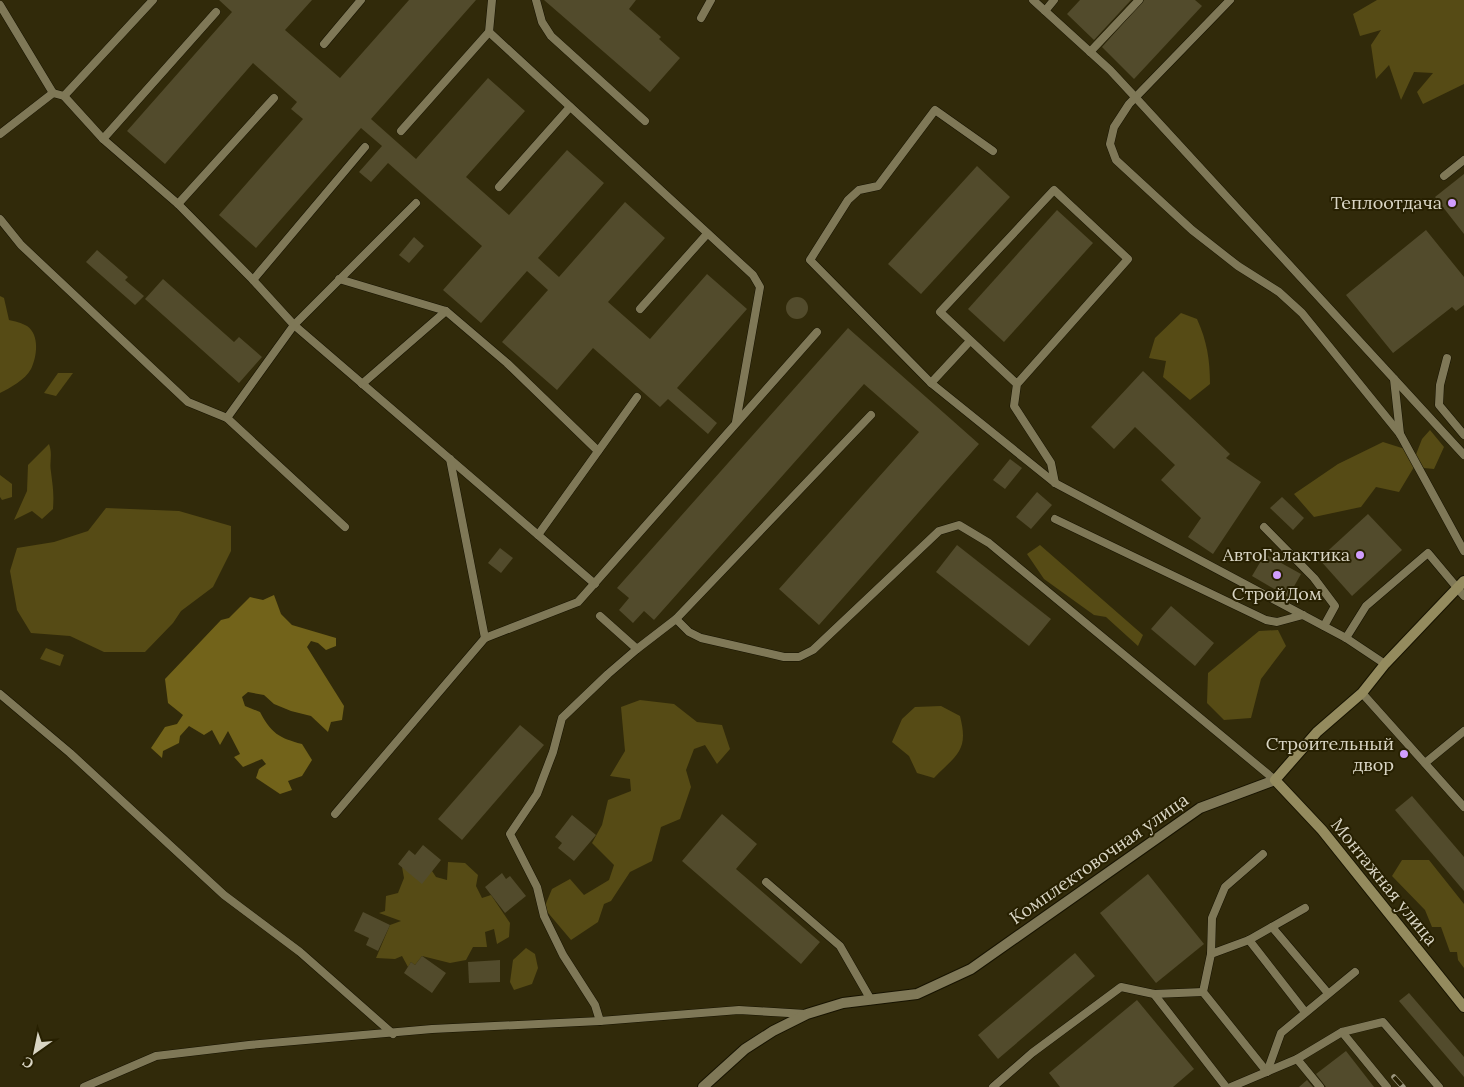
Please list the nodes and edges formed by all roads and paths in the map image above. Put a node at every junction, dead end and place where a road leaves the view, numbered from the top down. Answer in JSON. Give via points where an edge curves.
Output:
{"nodes":[{"id":1,"x":153,"y":0,"type":"edge"},
{"id":2,"x":361,"y":0,"type":"edge"},
{"id":3,"x":492,"y":0,"type":"edge"},
{"id":4,"x":536,"y":0,"type":"edge"},
{"id":5,"x":711,"y":0,"type":"edge"},
{"id":6,"x":1033,"y":0,"type":"edge"},
{"id":7,"x":1054,"y":0,"type":"edge"},
{"id":8,"x":1139,"y":0,"type":"edge"},
{"id":9,"x":1230,"y":0,"type":"edge"},
{"id":10,"x":0,"y":5,"type":"edge"},
{"id":11,"x":1045,"y":11,"type":"junction"},
{"id":12,"x":216,"y":12,"type":"dead end"},
{"id":13,"x":701,"y":18,"type":"dead end"},
{"id":14,"x":489,"y":32,"type":"junction"},
{"id":15,"x":324,"y":44,"type":"dead end"},
{"id":16,"x":1090,"y":52,"type":"junction"},
{"id":17,"x":53,"y":93,"type":"junction"},
{"id":18,"x":64,"y":96,"type":"junction"},
{"id":19,"x":274,"y":98,"type":"dead end"},
{"id":20,"x":1136,"y":98,"type":"junction"},
{"id":21,"x":570,"y":107,"type":"junction"},
{"id":22,"x":645,"y":121,"type":"dead end"},
{"id":23,"x":401,"y":131,"type":"dead end"},
{"id":24,"x":0,"y":134,"type":"edge"},
{"id":25,"x":103,"y":139,"type":"junction"},
{"id":26,"x":365,"y":147,"type":"dead end"},
{"id":27,"x":993,"y":150,"type":"dead end"},
{"id":28,"x":1464,"y":160,"type":"edge"},
{"id":29,"x":1444,"y":176,"type":"dead end"},
{"id":30,"x":499,"y":187,"type":"dead end"},
{"id":31,"x":416,"y":203,"type":"dead end"},
{"id":32,"x":178,"y":204,"type":"junction"},
{"id":33,"x":0,"y":219,"type":"edge"},
{"id":34,"x":707,"y":234,"type":"junction"},
{"id":35,"x":339,"y":278,"type":"junction"},
{"id":36,"x":253,"y":280,"type":"junction"},
{"id":37,"x":640,"y":309,"type":"dead end"},
{"id":38,"x":446,"y":311,"type":"junction"},
{"id":39,"x":294,"y":325,"type":"junction"},
{"id":40,"x":817,"y":332,"type":"dead end"},
{"id":41,"x":970,"y":341,"type":"junction"},
{"id":42,"x":1447,"y":358,"type":"dead end"},
{"id":43,"x":1394,"y":378,"type":"junction"},
{"id":44,"x":931,"y":383,"type":"junction"},
{"id":45,"x":362,"y":384,"type":"junction"},
{"id":46,"x":1017,"y":384,"type":"junction"},
{"id":47,"x":636,"y":397,"type":"dead end"},
{"id":48,"x":871,"y":415,"type":"dead end"},
{"id":49,"x":227,"y":418,"type":"junction"},
{"id":50,"x":735,"y":424,"type":"junction"},
{"id":51,"x":1400,"y":434,"type":"junction"},
{"id":52,"x":1464,"y":435,"type":"edge"},
{"id":53,"x":598,"y":451,"type":"junction"},
{"id":54,"x":1464,"y":455,"type":"edge"},
{"id":55,"x":450,"y":459,"type":"junction"},
{"id":56,"x":1055,"y":483,"type":"junction"},
{"id":57,"x":1055,"y":519,"type":"dead end"},
{"id":58,"x":345,"y":527,"type":"dead end"},
{"id":59,"x":1264,"y":527,"type":"dead end"},
{"id":60,"x":538,"y":535,"type":"junction"},
{"id":61,"x":1464,"y":551,"type":"edge"},
{"id":62,"x":595,"y":584,"type":"junction"},
{"id":63,"x":1460,"y":584,"type":"edge"},
{"id":64,"x":1464,"y":596,"type":"edge"},
{"id":65,"x":1303,"y":615,"type":"junction"},
{"id":66,"x":600,"y":616,"type":"dead end"},
{"id":67,"x":676,"y":619,"type":"junction"},
{"id":68,"x":1324,"y":626,"type":"junction"},
{"id":69,"x":485,"y":638,"type":"junction"},
{"id":70,"x":1346,"y":638,"type":"junction"},
{"id":71,"x":637,"y":649,"type":"junction"},
{"id":72,"x":1385,"y":664,"type":"junction"},
{"id":73,"x":1362,"y":693,"type":"junction"},
{"id":74,"x":0,"y":694,"type":"edge"},
{"id":75,"x":1464,"y":731,"type":"edge"},
{"id":76,"x":1426,"y":763,"type":"junction"},
{"id":77,"x":1276,"y":780,"type":"junction"},
{"id":78,"x":1464,"y":807,"type":"edge"},
{"id":79,"x":335,"y":814,"type":"dead end"},
{"id":80,"x":1263,"y":854,"type":"dead end"},
{"id":81,"x":766,"y":882,"type":"dead end"},
{"id":82,"x":1305,"y":908,"type":"dead end"},
{"id":83,"x":1272,"y":926,"type":"junction"},
{"id":84,"x":1248,"y":940,"type":"junction"},
{"id":85,"x":1211,"y":954,"type":"junction"},
{"id":86,"x":1355,"y":972,"type":"dead end"},
{"id":87,"x":1203,"y":992,"type":"junction"},
{"id":88,"x":1328,"y":992,"type":"junction"},
{"id":89,"x":1154,"y":994,"type":"junction"},
{"id":90,"x":871,"y":1000,"type":"junction"},
{"id":91,"x":1464,"y":1007,"type":"edge"},
{"id":92,"x":1305,"y":1012,"type":"junction"},
{"id":93,"x":807,"y":1014,"type":"junction"},
{"id":94,"x":600,"y":1021,"type":"junction"},
{"id":95,"x":1342,"y":1032,"type":"junction"},
{"id":96,"x":393,"y":1034,"type":"junction"},
{"id":97,"x":1297,"y":1059,"type":"junction"},
{"id":98,"x":1267,"y":1072,"type":"junction"},
{"id":99,"x":1247,"y":1084,"type":"edge"},
{"id":100,"x":84,"y":1087,"type":"edge"},
{"id":101,"x":703,"y":1087,"type":"edge"},
{"id":102,"x":993,"y":1087,"type":"edge"},
{"id":103,"x":1226,"y":1087,"type":"edge"},
{"id":104,"x":1232,"y":1087,"type":"edge"},
{"id":105,"x":1320,"y":1087,"type":"edge"},
{"id":106,"x":1387,"y":1087,"type":"edge"},
{"id":107,"x":1439,"y":1087,"type":"edge"}],
"edges":[{"from":1,"to":18,"type":"lane"},
{"from":2,"to":15,"type":"lane"},
{"from":3,"to":14,"type":"lane"},
{"from":4,"to":22,"type":"lane","via":[[542,22],[551,36]]},
{"from":5,"to":13,"type":"lane"},
{"from":6,"to":11,"type":"lane"},
{"from":7,"to":11,"type":"lane"},
{"from":8,"to":16,"type":"lane"},
{"from":9,"to":20,"type":"lane"},
{"from":10,"to":17,"type":"lane"},
{"from":11,"to":16,"type":"lane"},
{"from":12,"to":25,"type":"lane"},
{"from":14,"to":21,"type":"lane"},
{"from":14,"to":23,"type":"lane"},
{"from":16,"to":20,"type":"lane"},
{"from":17,"to":18,"type":"lane"},
{"from":17,"to":24,"type":"lane"},
{"from":18,"to":25,"type":"lane"},
{"from":19,"to":32,"type":"lane"},
{"from":20,"to":43,"type":"lane"},
{"from":20,"to":51,"type":"lane","via":[[1114,127],[1110,144],[1116,160],[1192,230],[1238,266],[1279,292],[1302,313]]},
{"from":21,"to":30,"type":"lane"},
{"from":21,"to":34,"type":"lane"},
{"from":25,"to":32,"type":"lane"},
{"from":26,"to":36,"type":"lane"},
{"from":27,"to":44,"type":"lane","via":[[935,110],[878,186],[859,190],[848,200],[810,260]]},
{"from":28,"to":29,"type":"lane"},
{"from":31,"to":35,"type":"lane"},
{"from":32,"to":36,"type":"lane"},
{"from":33,"to":49,"type":"lane","via":[[21,245],[188,402]]},
{"from":34,"to":37,"type":"lane"},
{"from":34,"to":50,"type":"lane","via":[[753,275],[760,287]]},
{"from":35,"to":38,"type":"lane"},
{"from":35,"to":39,"type":"lane"},
{"from":36,"to":39,"type":"lane"},
{"from":38,"to":45,"type":"lane"},
{"from":38,"to":53,"type":"lane","via":[[508,363]]},
{"from":39,"to":45,"type":"lane"},
{"from":39,"to":49,"type":"lane"},
{"from":40,"to":50,"type":"lane"},
{"from":41,"to":44,"type":"lane"},
{"from":41,"to":46,"type":"lane"},
{"from":41,"to":46,"type":"lane","via":[[940,312],[1054,190],[1128,259]]},
{"from":42,"to":52,"type":"lane","via":[[1439,405]]},
{"from":43,"to":51,"type":"lane"},
{"from":43,"to":54,"type":"lane"},
{"from":44,"to":56,"type":"lane"},
{"from":45,"to":55,"type":"lane"},
{"from":46,"to":56,"type":"lane","via":[[1014,406],[1051,463]]},
{"from":47,"to":53,"type":"lane"},
{"from":48,"to":67,"type":"lane"},
{"from":49,"to":58,"type":"lane"},
{"from":50,"to":62,"type":"lane"},
{"from":51,"to":61,"type":"lane"},
{"from":53,"to":60,"type":"lane"},
{"from":55,"to":60,"type":"lane"},
{"from":55,"to":69,"type":"lane"},
{"from":56,"to":65,"type":"lane"},
{"from":57,"to":65,"type":"lane","via":[[1266,620],[1277,622]]},
{"from":59,"to":68,"type":"lane","via":[[1314,578],[1335,606]]},
{"from":60,"to":62,"type":"lane"},
{"from":62,"to":69,"type":"lane","via":[[578,602]]},
{"from":63,"to":64,"type":"lane"},
{"from":63,"to":70,"type":"lane","via":[[1428,553],[1366,606]]},
{"from":63,"to":72,"type":"street","name":"Комплектовочная улица"},
{"from":65,"to":68,"type":"lane"},
{"from":66,"to":71,"type":"lane"},
{"from":67,"to":71,"type":"lane"},
{"from":67,"to":77,"type":"lane","via":[[700,638],[784,657],[799,657],[813,650],[939,531],[959,525],[989,544]]},
{"from":68,"to":70,"type":"lane"},
{"from":69,"to":79,"type":"lane"},
{"from":70,"to":72,"type":"lane"},
{"from":71,"to":94,"type":"lane","via":[[562,718],[536,794],[510,834],[536,886],[544,916],[563,955],[595,1005]]},
{"from":72,"to":73,"type":"street","name":"Комплектовочная улица"},
{"from":73,"to":76,"type":"lane"},
{"from":73,"to":77,"type":"street","name":"Комплектовочная улица","via":[[1317,732]]},
{"from":74,"to":96,"type":"lane","via":[[224,895],[300,952]]},
{"from":75,"to":76,"type":"lane"},
{"from":76,"to":78,"type":"lane"},
{"from":77,"to":90,"type":"street","name":"Комплектовочная улица","via":[[1200,808],[971,969],[917,994]]},
{"from":77,"to":91,"type":"street","name":"Монтажная улица","via":[[1322,830]]},
{"from":80,"to":85,"type":"lane","via":[[1225,886],[1212,918]]},
{"from":81,"to":90,"type":"lane","via":[[840,946]]},
{"from":82,"to":83,"type":"lane"},
{"from":83,"to":84,"type":"lane"},
{"from":83,"to":88,"type":"lane"},
{"from":84,"to":85,"type":"lane"},
{"from":84,"to":92,"type":"lane"},
{"from":85,"to":87,"type":"lane"},
{"from":86,"to":88,"type":"lane"},
{"from":87,"to":89,"type":"lane"},
{"from":87,"to":98,"type":"lane"},
{"from":88,"to":92,"type":"lane"},
{"from":89,"to":102,"type":"lane","via":[[1121,987],[1032,1053]]},
{"from":89,"to":103,"type":"lane"},
{"from":90,"to":93,"type":"street","name":"Комплектовочная улица"},
{"from":92,"to":98,"type":"lane","via":[[1281,1033]]},
{"from":93,"to":94,"type":"lane","via":[[739,1010]]},
{"from":93,"to":101,"type":"street","name":"Комплектовочная улица","via":[[745,1049]]},
{"from":94,"to":96,"type":"lane","via":[[432,1029]]},
{"from":95,"to":97,"type":"lane"},
{"from":95,"to":106,"type":"lane"},
{"from":95,"to":107,"type":"lane","via":[[1383,1022]]},
{"from":96,"to":100,"type":"lane","via":[[156,1056]]},
{"from":97,"to":98,"type":"lane"},
{"from":97,"to":105,"type":"lane"},
{"from":98,"to":99,"type":"lane"},
{"from":99,"to":104,"type":"lane"}]}
